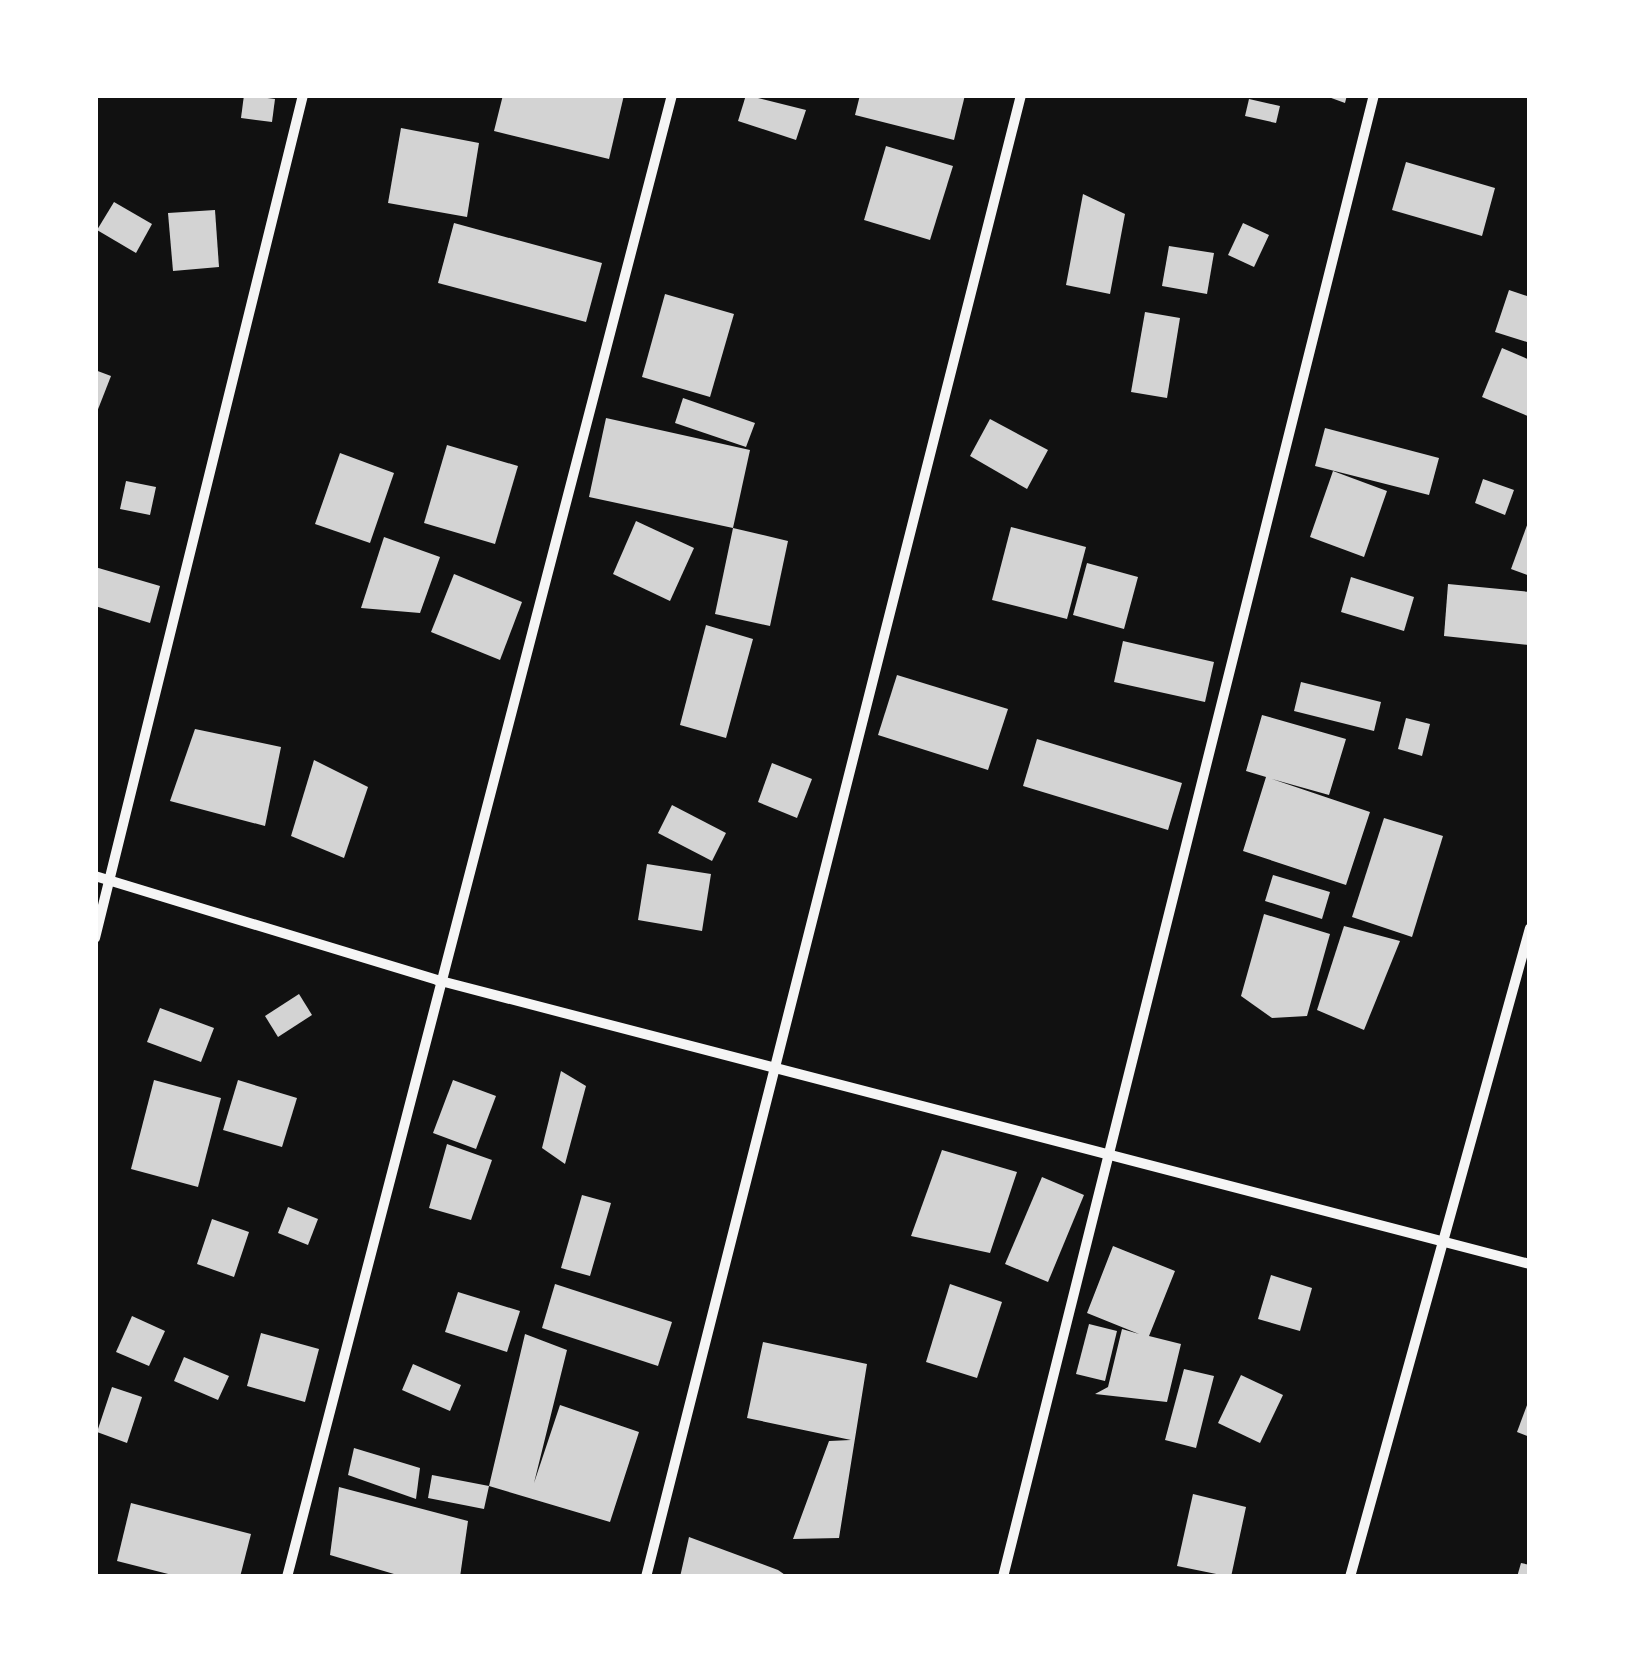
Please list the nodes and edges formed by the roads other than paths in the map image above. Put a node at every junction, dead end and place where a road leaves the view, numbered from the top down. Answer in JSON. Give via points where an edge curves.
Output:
{"nodes":[{"id":1,"x":303,"y":95,"type":"edge"},
{"id":2,"x":672,"y":95,"type":"edge"},
{"id":3,"x":1021,"y":95,"type":"edge"},
{"id":4,"x":1374,"y":95,"type":"edge"},
{"id":5,"x":95,"y":876,"type":"edge"},
{"id":6,"x":109,"y":880,"type":"junction"},
{"id":7,"x":1530,"y":928,"type":"edge"},
{"id":8,"x":95,"y":938,"type":"edge"},
{"id":9,"x":437,"y":980,"type":"junction"},
{"id":10,"x":776,"y":1064,"type":"junction"},
{"id":11,"x":1109,"y":1150,"type":"junction"},
{"id":12,"x":1446,"y":1239,"type":"junction"},
{"id":13,"x":1530,"y":1264,"type":"edge"},
{"id":14,"x":286,"y":1577,"type":"edge"},
{"id":15,"x":646,"y":1577,"type":"edge"},
{"id":16,"x":1003,"y":1577,"type":"edge"},
{"id":17,"x":1350,"y":1577,"type":"edge"}],
"edges":[{"from":1,"to":6,"type":"street"},
{"from":2,"to":9,"type":"street"},
{"from":3,"to":10,"type":"street"},
{"from":4,"to":11,"type":"street"},
{"from":5,"to":6,"type":"street"},
{"from":6,"to":8,"type":"street"},
{"from":6,"to":9,"type":"street"},
{"from":7,"to":12,"type":"street"},
{"from":9,"to":10,"type":"street"},
{"from":9,"to":14,"type":"street"},
{"from":10,"to":11,"type":"street"},
{"from":10,"to":15,"type":"street"},
{"from":11,"to":12,"type":"street"},
{"from":11,"to":16,"type":"street"},
{"from":12,"to":13,"type":"street"},
{"from":12,"to":17,"type":"street"}]}
